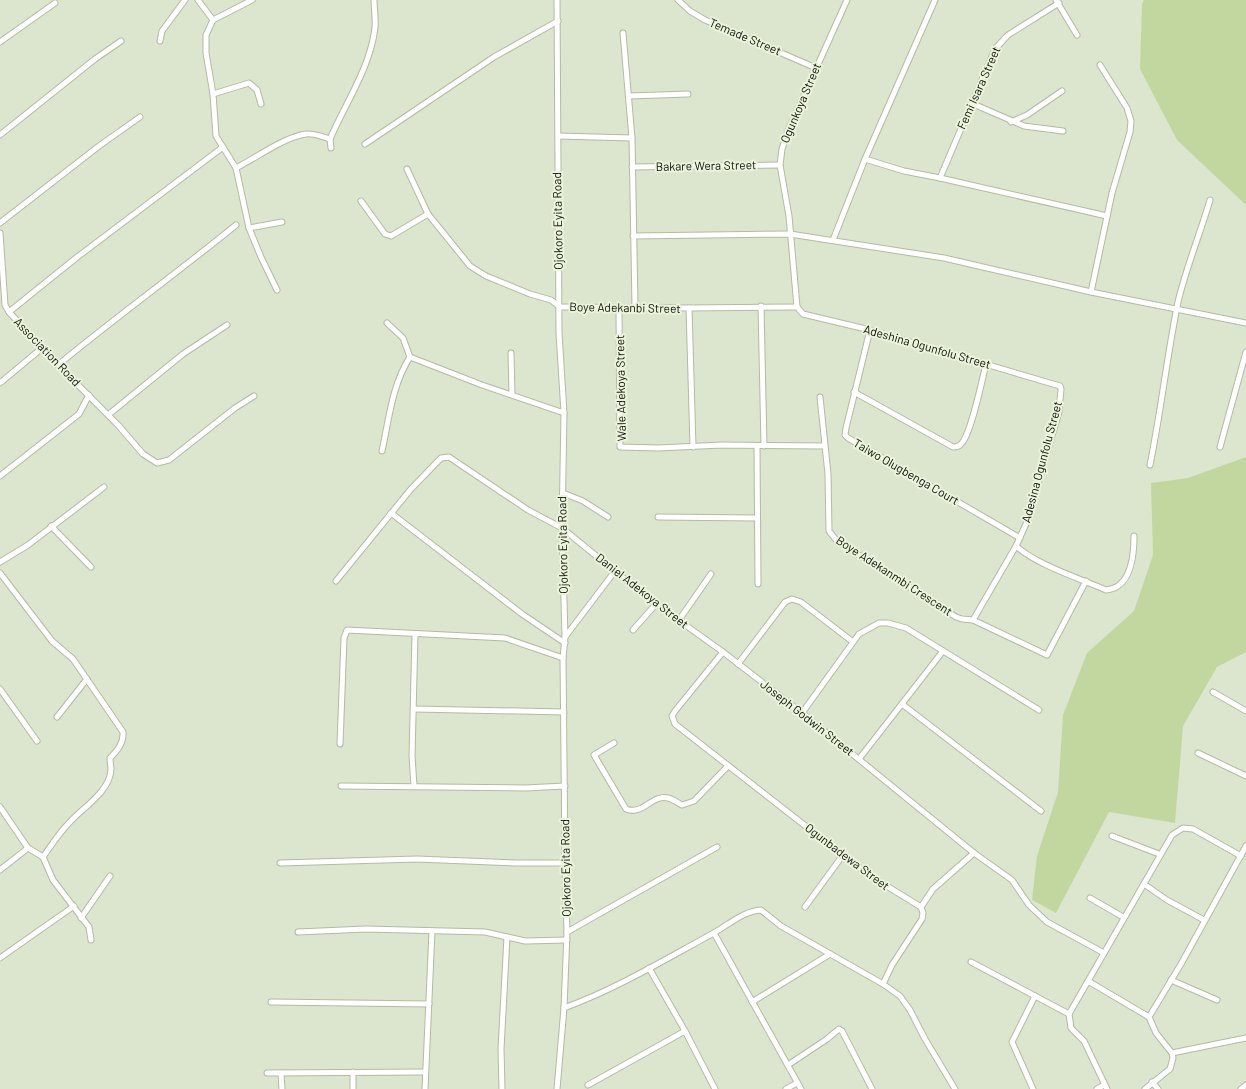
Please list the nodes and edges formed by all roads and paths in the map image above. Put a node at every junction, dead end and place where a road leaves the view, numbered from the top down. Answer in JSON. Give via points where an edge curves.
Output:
{"nodes":[{"id":1,"x":185,"y":0,"type":"edge"},
{"id":2,"x":198,"y":0,"type":"edge"},
{"id":3,"x":252,"y":0,"type":"edge"},
{"id":4,"x":374,"y":0,"type":"edge"},
{"id":5,"x":557,"y":0,"type":"edge"},
{"id":6,"x":678,"y":0,"type":"edge"},
{"id":7,"x":847,"y":0,"type":"edge"},
{"id":8,"x":935,"y":0,"type":"edge"},
{"id":9,"x":1058,"y":2,"type":"edge"},
{"id":10,"x":55,"y":3,"type":"dead end"},
{"id":11,"x":213,"y":20,"type":"junction"},
{"id":12,"x":558,"y":21,"type":"junction"},
{"id":13,"x":623,"y":33,"type":"dead end"},
{"id":14,"x":1077,"y":35,"type":"dead end"},
{"id":15,"x":121,"y":41,"type":"dead end"},
{"id":16,"x":160,"y":41,"type":"dead end"},
{"id":17,"x":0,"y":42,"type":"edge"},
{"id":18,"x":1100,"y":65,"type":"dead end"},
{"id":19,"x":816,"y":68,"type":"junction"},
{"id":20,"x":1062,"y":90,"type":"dead end"},
{"id":21,"x":213,"y":94,"type":"junction"},
{"id":22,"x":688,"y":94,"type":"dead end"},
{"id":23,"x":628,"y":96,"type":"junction"},
{"id":24,"x":971,"y":103,"type":"junction"},
{"id":25,"x":261,"y":104,"type":"dead end"},
{"id":26,"x":140,"y":117,"type":"dead end"},
{"id":27,"x":1011,"y":122,"type":"junction"},
{"id":28,"x":1063,"y":131,"type":"dead end"},
{"id":29,"x":0,"y":134,"type":"edge"},
{"id":30,"x":558,"y":136,"type":"junction"},
{"id":31,"x":632,"y":138,"type":"junction"},
{"id":32,"x":330,"y":139,"type":"junction"},
{"id":33,"x":366,"y":144,"type":"dead end"},
{"id":34,"x":223,"y":147,"type":"junction"},
{"id":35,"x":331,"y":148,"type":"dead end"},
{"id":36,"x":865,"y":159,"type":"junction"},
{"id":37,"x":780,"y":165,"type":"junction"},
{"id":38,"x":632,"y":167,"type":"junction"},
{"id":39,"x":236,"y":168,"type":"junction"},
{"id":40,"x":407,"y":169,"type":"dead end"},
{"id":41,"x":940,"y":178,"type":"junction"},
{"id":42,"x":1210,"y":200,"type":"dead end"},
{"id":43,"x":361,"y":201,"type":"dead end"},
{"id":44,"x":428,"y":214,"type":"junction"},
{"id":45,"x":1107,"y":216,"type":"junction"},
{"id":46,"x":282,"y":222,"type":"dead end"},
{"id":47,"x":0,"y":223,"type":"edge"},
{"id":48,"x":236,"y":225,"type":"dead end"},
{"id":49,"x":249,"y":228,"type":"junction"},
{"id":50,"x":0,"y":233,"type":"edge"},
{"id":51,"x":790,"y":234,"type":"junction"},
{"id":52,"x":633,"y":236,"type":"junction"},
{"id":53,"x":833,"y":240,"type":"junction"},
{"id":54,"x":2,"y":281,"type":"edge"},
{"id":55,"x":277,"y":290,"type":"dead end"},
{"id":56,"x":1091,"y":292,"type":"junction"},
{"id":57,"x":761,"y":306,"type":"junction"},
{"id":58,"x":560,"y":307,"type":"junction"},
{"id":59,"x":635,"y":307,"type":"junction"},
{"id":60,"x":797,"y":307,"type":"junction"},
{"id":61,"x":619,"y":308,"type":"junction"},
{"id":62,"x":689,"y":308,"type":"junction"},
{"id":63,"x":1177,"y":308,"type":"junction"},
{"id":64,"x":8,"y":312,"type":"junction"},
{"id":65,"x":387,"y":323,"type":"dead end"},
{"id":66,"x":1246,"y":323,"type":"edge"},
{"id":67,"x":227,"y":325,"type":"dead end"},
{"id":68,"x":870,"y":330,"type":"junction"},
{"id":69,"x":42,"y":348,"type":"junction"},
{"id":70,"x":1246,"y":352,"type":"edge"},
{"id":71,"x":511,"y":353,"type":"dead end"},
{"id":72,"x":410,"y":357,"type":"junction"},
{"id":73,"x":986,"y":364,"type":"junction"},
{"id":74,"x":58,"y":365,"type":"junction"},
{"id":75,"x":0,"y":383,"type":"edge"},
{"id":76,"x":1060,"y":386,"type":"joint"},
{"id":77,"x":854,"y":392,"type":"junction"},
{"id":78,"x":89,"y":395,"type":"junction"},
{"id":79,"x":512,"y":395,"type":"junction"},
{"id":80,"x":254,"y":396,"type":"dead end"},
{"id":81,"x":820,"y":397,"type":"dead end"},
{"id":82,"x":564,"y":414,"type":"junction"},
{"id":83,"x":108,"y":416,"type":"junction"},
{"id":84,"x":757,"y":446,"type":"junction"},
{"id":85,"x":764,"y":446,"type":"junction"},
{"id":86,"x":826,"y":446,"type":"junction"},
{"id":87,"x":693,"y":447,"type":"junction"},
{"id":88,"x":1220,"y":447,"type":"dead end"},
{"id":89,"x":382,"y":451,"type":"dead end"},
{"id":90,"x":1150,"y":465,"type":"dead end"},
{"id":91,"x":0,"y":476,"type":"edge"},
{"id":92,"x":104,"y":487,"type":"dead end"},
{"id":93,"x":563,"y":493,"type":"junction"},
{"id":94,"x":391,"y":513,"type":"junction"},
{"id":95,"x":608,"y":517,"type":"dead end"},
{"id":96,"x":658,"y":517,"type":"dead end"},
{"id":97,"x":756,"y":518,"type":"junction"},
{"id":98,"x":51,"y":526,"type":"junction"},
{"id":99,"x":562,"y":528,"type":"junction"},
{"id":100,"x":1134,"y":536,"type":"dead end"},
{"id":101,"x":1020,"y":538,"type":"junction"},
{"id":102,"x":1016,"y":546,"type":"junction"},
{"id":103,"x":0,"y":562,"type":"edge"},
{"id":104,"x":91,"y":567,"type":"dead end"},
{"id":105,"x":615,"y":571,"type":"junction"},
{"id":106,"x":0,"y":573,"type":"edge"},
{"id":107,"x":711,"y":574,"type":"dead end"},
{"id":108,"x":336,"y":581,"type":"dead end"},
{"id":109,"x":1086,"y":581,"type":"junction"},
{"id":110,"x":758,"y":584,"type":"dead end"},
{"id":111,"x":656,"y":604,"type":"junction"},
{"id":112,"x":679,"y":620,"type":"junction"},
{"id":113,"x":973,"y":620,"type":"junction"},
{"id":114,"x":633,"y":630,"type":"dead end"},
{"id":115,"x":415,"y":635,"type":"junction"},
{"id":116,"x":565,"y":640,"type":"junction"},
{"id":117,"x":853,"y":642,"type":"junction"},
{"id":118,"x":943,"y":651,"type":"junction"},
{"id":119,"x":723,"y":652,"type":"junction"},
{"id":120,"x":563,"y":658,"type":"junction"},
{"id":121,"x":738,"y":664,"type":"junction"},
{"id":122,"x":87,"y":679,"type":"junction"},
{"id":123,"x":0,"y":688,"type":"edge"},
{"id":124,"x":1213,"y":692,"type":"dead end"},
{"id":125,"x":902,"y":704,"type":"junction"},
{"id":126,"x":415,"y":709,"type":"junction"},
{"id":127,"x":1039,"y":710,"type":"dead end"},
{"id":128,"x":1246,"y":711,"type":"edge"},
{"id":129,"x":564,"y":712,"type":"junction"},
{"id":130,"x":802,"y":714,"type":"junction"},
{"id":131,"x":57,"y":717,"type":"dead end"},
{"id":132,"x":37,"y":741,"type":"dead end"},
{"id":133,"x":340,"y":744,"type":"dead end"},
{"id":134,"x":614,"y":744,"type":"dead end"},
{"id":135,"x":1198,"y":753,"type":"dead end"},
{"id":136,"x":859,"y":759,"type":"junction"},
{"id":137,"x":728,"y":766,"type":"junction"},
{"id":138,"x":1245,"y":774,"type":"edge"},
{"id":139,"x":341,"y":786,"type":"dead end"},
{"id":140,"x":414,"y":786,"type":"junction"},
{"id":141,"x":565,"y":786,"type":"junction"},
{"id":142,"x":0,"y":807,"type":"edge"},
{"id":143,"x":1041,"y":811,"type":"dead end"},
{"id":144,"x":1112,"y":836,"type":"dead end"},
{"id":145,"x":1246,"y":846,"type":"edge"},
{"id":146,"x":717,"y":847,"type":"dead end"},
{"id":147,"x":28,"y":848,"type":"junction"},
{"id":148,"x":974,"y":853,"type":"junction"},
{"id":149,"x":1160,"y":854,"type":"junction"},
{"id":150,"x":843,"y":856,"type":"junction"},
{"id":151,"x":1241,"y":856,"type":"junction"},
{"id":152,"x":43,"y":858,"type":"junction"},
{"id":153,"x":280,"y":863,"type":"dead end"},
{"id":154,"x":565,"y":863,"type":"junction"},
{"id":155,"x":0,"y":870,"type":"edge"},
{"id":156,"x":110,"y":876,"type":"dead end"},
{"id":157,"x":1144,"y":884,"type":"junction"},
{"id":158,"x":1090,"y":898,"type":"dead end"},
{"id":159,"x":74,"y":906,"type":"junction"},
{"id":160,"x":805,"y":907,"type":"dead end"},
{"id":161,"x":921,"y":907,"type":"junction"},
{"id":162,"x":1123,"y":917,"type":"junction"},
{"id":163,"x":81,"y":918,"type":"junction"},
{"id":164,"x":1204,"y":920,"type":"junction"},
{"id":165,"x":432,"y":931,"type":"junction"},
{"id":166,"x":298,"y":932,"type":"dead end"},
{"id":167,"x":567,"y":932,"type":"junction"},
{"id":168,"x":714,"y":933,"type":"junction"},
{"id":169,"x":507,"y":937,"type":"junction"},
{"id":170,"x":91,"y":940,"type":"dead end"},
{"id":171,"x":567,"y":940,"type":"junction"},
{"id":172,"x":1104,"y":953,"type":"junction"},
{"id":173,"x":830,"y":954,"type":"junction"},
{"id":174,"x":0,"y":958,"type":"edge"},
{"id":175,"x":971,"y":962,"type":"dead end"},
{"id":176,"x":649,"y":968,"type":"junction"},
{"id":177,"x":1172,"y":980,"type":"junction"},
{"id":178,"x":1088,"y":981,"type":"junction"},
{"id":179,"x":883,"y":984,"type":"junction"},
{"id":180,"x":1035,"y":996,"type":"junction"},
{"id":181,"x":1217,"y":1000,"type":"dead end"},
{"id":182,"x":271,"y":1002,"type":"dead end"},
{"id":183,"x":752,"y":1002,"type":"junction"},
{"id":184,"x":429,"y":1004,"type":"junction"},
{"id":185,"x":564,"y":1008,"type":"junction"},
{"id":186,"x":1069,"y":1014,"type":"junction"},
{"id":187,"x":1149,"y":1016,"type":"junction"},
{"id":188,"x":685,"y":1031,"type":"junction"},
{"id":189,"x":1246,"y":1038,"type":"edge"},
{"id":190,"x":1172,"y":1053,"type":"junction"},
{"id":191,"x":788,"y":1065,"type":"junction"},
{"id":192,"x":353,"y":1072,"type":"junction"},
{"id":193,"x":425,"y":1072,"type":"junction"},
{"id":194,"x":267,"y":1073,"type":"dead end"},
{"id":195,"x":281,"y":1074,"type":"junction"},
{"id":196,"x":1152,"y":1082,"type":"junction"},
{"id":197,"x":797,"y":1083,"type":"junction"},
{"id":198,"x":588,"y":1085,"type":"dead end"},
{"id":199,"x":1246,"y":1085,"type":"edge"},
{"id":200,"x":1105,"y":1087,"type":"edge"},
{"id":201,"x":282,"y":1089,"type":"edge"},
{"id":202,"x":353,"y":1089,"type":"edge"},
{"id":203,"x":425,"y":1089,"type":"edge"},
{"id":204,"x":502,"y":1089,"type":"edge"},
{"id":205,"x":557,"y":1089,"type":"edge"},
{"id":206,"x":715,"y":1089,"type":"edge"},
{"id":207,"x":786,"y":1089,"type":"edge"},
{"id":208,"x":801,"y":1089,"type":"edge"},
{"id":209,"x":872,"y":1089,"type":"edge"},
{"id":210,"x":955,"y":1089,"type":"edge"},
{"id":211,"x":1033,"y":1089,"type":"edge"},
{"id":212,"x":1097,"y":1089,"type":"edge"},
{"id":213,"x":1145,"y":1089,"type":"edge"},
{"id":214,"x":1158,"y":1089,"type":"edge"},
{"id":215,"x":1241,"y":1089,"type":"edge"}],
"edges":[{"from":1,"to":16,"type":"street","via":[[162,31]]},
{"from":2,"to":11,"type":"street"},
{"from":3,"to":11,"type":"street"},
{"from":4,"to":32,"type":"street","via":[[375,22],[370,48],[356,87]]},
{"from":5,"to":12,"type":"street","name":"Ojokoro Eyita Road"},
{"from":6,"to":19,"type":"street","name":"Temade Street","via":[[705,20]]},
{"from":7,"to":19,"type":"street","name":"Ogunkoya Street"},
{"from":8,"to":36,"type":"street"},
{"from":9,"to":14,"type":"street"},
{"from":9,"to":24,"type":"street","name":"Femi Isara Street","via":[[1000,42]]},
{"from":10,"to":17,"type":"street"},
{"from":11,"to":21,"type":"street","via":[[206,35],[206,53]]},
{"from":12,"to":30,"type":"street","name":"Ojokoro Eyita Road"},
{"from":12,"to":33,"type":"street","via":[[494,57]]},
{"from":13,"to":23,"type":"street"},
{"from":15,"to":29,"type":"street"},
{"from":18,"to":45,"type":"street","via":[[1127,108],[1130,121],[1130,132]]},
{"from":19,"to":37,"type":"street","name":"Ogunkoya Street","via":[[788,131]]},
{"from":20,"to":27,"type":"street","via":[[1027,115]]},
{"from":21,"to":25,"type":"street","via":[[249,83],[257,90]]},
{"from":21,"to":34,"type":"street","via":[[216,136]]},
{"from":22,"to":23,"type":"street"},
{"from":23,"to":31,"type":"street"},
{"from":24,"to":27,"type":"street"},
{"from":24,"to":41,"type":"street","name":"Femi Isara Street"},
{"from":26,"to":47,"type":"street"},
{"from":27,"to":28,"type":"street"},
{"from":30,"to":31,"type":"street"},
{"from":30,"to":58,"type":"street","name":"Ojokoro Eyita Road"},
{"from":31,"to":38,"type":"street"},
{"from":32,"to":35,"type":"street"},
{"from":32,"to":39,"type":"street","via":[[305,134],[282,143]]},
{"from":34,"to":39,"type":"street"},
{"from":34,"to":64,"type":"street"},
{"from":36,"to":41,"type":"street","via":[[904,171]]},
{"from":36,"to":53,"type":"street"},
{"from":37,"to":38,"type":"street","name":"Bakare Wera Street"},
{"from":37,"to":51,"type":"street","name":"Ogunkoya Street"},
{"from":38,"to":52,"type":"street"},
{"from":39,"to":49,"type":"street"},
{"from":40,"to":44,"type":"street"},
{"from":41,"to":45,"type":"street"},
{"from":42,"to":63,"type":"street"},
{"from":43,"to":44,"type":"street","via":[[385,234],[391,236]]},
{"from":44,"to":58,"type":"street","via":[[470,266],[486,276],[551,300]]},
{"from":45,"to":56,"type":"street"},
{"from":46,"to":49,"type":"street"},
{"from":48,"to":74,"type":"street"},
{"from":49,"to":55,"type":"street"},
{"from":50,"to":54,"type":"street","name":"Association Road"},
{"from":51,"to":52,"type":"street"},
{"from":51,"to":53,"type":"street"},
{"from":51,"to":60,"type":"street","name":"Ogunkoya Street"},
{"from":52,"to":59,"type":"street"},
{"from":53,"to":56,"type":"street","via":[[944,258]]},
{"from":54,"to":64,"type":"street","name":"Association Road","via":[[4,305]]},
{"from":56,"to":63,"type":"street"},
{"from":57,"to":60,"type":"street","name":"Boye Adekanbi Street"},
{"from":57,"to":62,"type":"street","name":"Boye Adekanbi Street"},
{"from":57,"to":85,"type":"street"},
{"from":58,"to":61,"type":"street","name":"Boye Adekanbi Street"},
{"from":58,"to":82,"type":"street","name":"Ojokoro Eyita Road"},
{"from":59,"to":61,"type":"street","name":"Boye Adekanbi Street"},
{"from":59,"to":62,"type":"street","name":"Boye Adekanbi Street"},
{"from":60,"to":68,"type":"street","name":"Adeshina Ogunfolu Street","via":[[803,314]]},
{"from":61,"to":87,"type":"street","name":"Wale Adekoya Street","via":[[620,446]]},
{"from":62,"to":87,"type":"street"},
{"from":63,"to":66,"type":"street"},
{"from":63,"to":90,"type":"street"},
{"from":64,"to":69,"type":"street","name":"Association Road"},
{"from":65,"to":72,"type":"street","via":[[403,338]]},
{"from":67,"to":83,"type":"street","via":[[183,354]]},
{"from":68,"to":73,"type":"street","name":"Adeshina Ogunfolu Street"},
{"from":68,"to":77,"type":"street","name":"Taiwo Olugbenga Court"},
{"from":69,"to":74,"type":"street","name":"Association Road"},
{"from":69,"to":75,"type":"street"},
{"from":70,"to":88,"type":"street"},
{"from":71,"to":79,"type":"street"},
{"from":72,"to":79,"type":"street"},
{"from":72,"to":89,"type":"street","via":[[393,394]]},
{"from":73,"to":76,"type":"street","name":"Adeshina Ogunfolu Street"},
{"from":73,"to":77,"type":"street","via":[[968,430],[962,444],[957,447]]},
{"from":74,"to":78,"type":"street","name":"Association Road"},
{"from":76,"to":101,"type":"street","name":"Adesina Ogunfolu Street","via":[[1059,412]]},
{"from":77,"to":101,"type":"street","name":"Taiwo Olugbenga Court","via":[[845,434],[848,438]]},
{"from":78,"to":83,"type":"street","name":"Association Road"},
{"from":78,"to":91,"type":"street","via":[[78,414]]},
{"from":79,"to":82,"type":"street"},
{"from":80,"to":83,"type":"street","name":"Association Road","via":[[187,448],[163,463],[157,463],[143,454]]},
{"from":81,"to":86,"type":"street"},
{"from":82,"to":93,"type":"street","name":"Ojokoro Eyita Road"},
{"from":84,"to":85,"type":"street"},
{"from":84,"to":87,"type":"street"},
{"from":84,"to":97,"type":"street"},
{"from":85,"to":86,"type":"street"},
{"from":86,"to":113,"type":"street","name":"Boye Adekanmbi Crescent","via":[[829,531],[832,536],[956,617]]},
{"from":92,"to":98,"type":"street"},
{"from":93,"to":95,"type":"street","via":[[583,501]]},
{"from":93,"to":99,"type":"street","name":"Ojokoro Eyita Road"},
{"from":94,"to":99,"type":"street","name":"Daniel Adekoya Street","via":[[435,463],[441,458],[449,457],[528,510]]},
{"from":94,"to":108,"type":"street"},
{"from":94,"to":116,"type":"street","via":[[522,614]]},
{"from":96,"to":97,"type":"street"},
{"from":97,"to":110,"type":"street"},
{"from":98,"to":103,"type":"street","via":[[28,545]]},
{"from":98,"to":104,"type":"street"},
{"from":99,"to":105,"type":"street","name":"Daniel Adekoya Street"},
{"from":99,"to":116,"type":"street","name":"Ojokoro Eyita Road"},
{"from":100,"to":109,"type":"street","via":[[1132,561],[1118,586],[1113,590],[1106,590]]},
{"from":101,"to":102,"type":"street","name":"Adesina Ogunfolu Street"},
{"from":102,"to":109,"type":"street","via":[[1028,555]]},
{"from":102,"to":113,"type":"street","name":"Adesina Ogunfolu Street"},
{"from":105,"to":111,"type":"street","name":"Daniel Adekoya Street"},
{"from":105,"to":116,"type":"street"},
{"from":106,"to":122,"type":"street","via":[[52,641],[73,659]]},
{"from":107,"to":112,"type":"street"},
{"from":109,"to":113,"type":"street","name":"Boye Adekanmbi Crescent","via":[[1047,655]]},
{"from":111,"to":112,"type":"street","name":"Daniel Adekoya Street"},
{"from":111,"to":114,"type":"street"},
{"from":112,"to":119,"type":"street","name":"Daniel Adekoya Street"},
{"from":115,"to":120,"type":"street","via":[[505,638]]},
{"from":115,"to":126,"type":"street"},
{"from":115,"to":133,"type":"street","via":[[346,631]]},
{"from":116,"to":120,"type":"street","name":"Ojokoro Eyita Road"},
{"from":117,"to":118,"type":"street","via":[[859,634],[875,624],[888,623],[906,628]]},
{"from":117,"to":121,"type":"street","via":[[801,602],[792,599],[780,607]]},
{"from":117,"to":130,"type":"street"},
{"from":118,"to":125,"type":"street","name":"Joseph Godwin Street"},
{"from":118,"to":127,"type":"street"},
{"from":119,"to":121,"type":"street","name":"Joseph Godwin Street"},
{"from":119,"to":137,"type":"street","name":"Ogunbadewa Street","via":[[674,710],[672,716],[675,724]]},
{"from":120,"to":129,"type":"street","name":"Ojokoro Eyita Road"},
{"from":121,"to":130,"type":"street","name":"Joseph Godwin Street"},
{"from":122,"to":131,"type":"street"},
{"from":122,"to":152,"type":"street","via":[[123,732],[123,737],[118,750],[110,758],[111,770],[100,793],[63,829]]},
{"from":123,"to":132,"type":"street"},
{"from":124,"to":128,"type":"street"},
{"from":125,"to":136,"type":"street","name":"Joseph Godwin Street"},
{"from":125,"to":143,"type":"street"},
{"from":126,"to":129,"type":"street"},
{"from":126,"to":140,"type":"street","via":[[412,756]]},
{"from":129,"to":141,"type":"street","name":"Ojokoro Eyita Road"},
{"from":130,"to":136,"type":"street","name":"Joseph Godwin Street"},
{"from":134,"to":137,"type":"street","via":[[594,755],[626,809],[631,811],[638,811],[663,797],[682,805],[691,803],[705,792]]},
{"from":135,"to":138,"type":"street"},
{"from":136,"to":148,"type":"street"},
{"from":137,"to":150,"type":"street","name":"Ogunbadewa Street"},
{"from":139,"to":140,"type":"street"},
{"from":140,"to":141,"type":"street"},
{"from":141,"to":154,"type":"street","name":"Ojokoro Eyita Road"},
{"from":142,"to":147,"type":"street"},
{"from":144,"to":149,"type":"street"},
{"from":145,"to":151,"type":"street"},
{"from":146,"to":167,"type":"street"},
{"from":147,"to":152,"type":"street"},
{"from":147,"to":155,"type":"street"},
{"from":148,"to":161,"type":"street","via":[[934,889]]},
{"from":148,"to":172,"type":"street","via":[[1012,880],[1029,906],[1042,918]]},
{"from":149,"to":151,"type":"street","via":[[1172,835],[1183,828],[1193,829]]},
{"from":149,"to":157,"type":"street"},
{"from":150,"to":160,"type":"street"},
{"from":150,"to":161,"type":"street","name":"Ogunbadewa Street","via":[[885,887]]},
{"from":151,"to":164,"type":"street"},
{"from":152,"to":159,"type":"street","via":[[53,880]]},
{"from":153,"to":154,"type":"street","via":[[417,859],[517,864]]},
{"from":154,"to":167,"type":"street","name":"Ojokoro Eyita Road"},
{"from":156,"to":163,"type":"street"},
{"from":157,"to":162,"type":"street"},
{"from":157,"to":164,"type":"street"},
{"from":158,"to":162,"type":"street"},
{"from":159,"to":163,"type":"street"},
{"from":159,"to":174,"type":"street"},
{"from":161,"to":179,"type":"street","via":[[922,919],[892,965]]},
{"from":162,"to":172,"type":"street"},
{"from":163,"to":170,"type":"street","via":[[89,927]]},
{"from":164,"to":177,"type":"street"},
{"from":165,"to":166,"type":"street","via":[[366,929]]},
{"from":165,"to":169,"type":"street","via":[[485,932]]},
{"from":165,"to":184,"type":"street"},
{"from":167,"to":171,"type":"street","name":"Ojokoro Eyita Road"},
{"from":168,"to":173,"type":"street","via":[[752,911],[760,910],[781,926]]},
{"from":168,"to":176,"type":"street"},
{"from":168,"to":183,"type":"street"},
{"from":169,"to":171,"type":"street","via":[[525,940]]},
{"from":169,"to":204,"type":"street","via":[[501,1049]]},
{"from":171,"to":185,"type":"street","name":"Ojokoro Eyita Road"},
{"from":172,"to":178,"type":"street"},
{"from":173,"to":179,"type":"street"},
{"from":173,"to":183,"type":"street"},
{"from":175,"to":180,"type":"street"},
{"from":176,"to":185,"type":"street"},
{"from":176,"to":188,"type":"street"},
{"from":177,"to":181,"type":"street"},
{"from":177,"to":187,"type":"street"},
{"from":178,"to":186,"type":"street"},
{"from":178,"to":187,"type":"street"},
{"from":179,"to":210,"type":"street","via":[[904,1001]]},
{"from":180,"to":186,"type":"street"},
{"from":180,"to":211,"type":"street","via":[[1012,1042]]},
{"from":182,"to":184,"type":"street"},
{"from":183,"to":191,"type":"street"},
{"from":184,"to":193,"type":"street"},
{"from":185,"to":205,"type":"street","name":"Ojokoro Eyita Road"},
{"from":186,"to":200,"type":"street","via":[[1071,1028],[1084,1041]]},
{"from":187,"to":190,"type":"street","via":[[1156,1033]]},
{"from":188,"to":198,"type":"street"},
{"from":188,"to":206,"type":"street"},
{"from":189,"to":190,"type":"street"},
{"from":190,"to":196,"type":"street","via":[[1170,1069]]},
{"from":191,"to":197,"type":"street"},
{"from":191,"to":209,"type":"street","via":[[839,1029]]},
{"from":192,"to":193,"type":"street"},
{"from":192,"to":195,"type":"street"},
{"from":192,"to":202,"type":"street"},
{"from":193,"to":203,"type":"street"},
{"from":194,"to":195,"type":"street"},
{"from":195,"to":201,"type":"street"},
{"from":196,"to":213,"type":"street"},
{"from":196,"to":214,"type":"street"},
{"from":197,"to":207,"type":"street"},
{"from":197,"to":208,"type":"street"},
{"from":199,"to":215,"type":"street"},
{"from":200,"to":212,"type":"street"}]}
